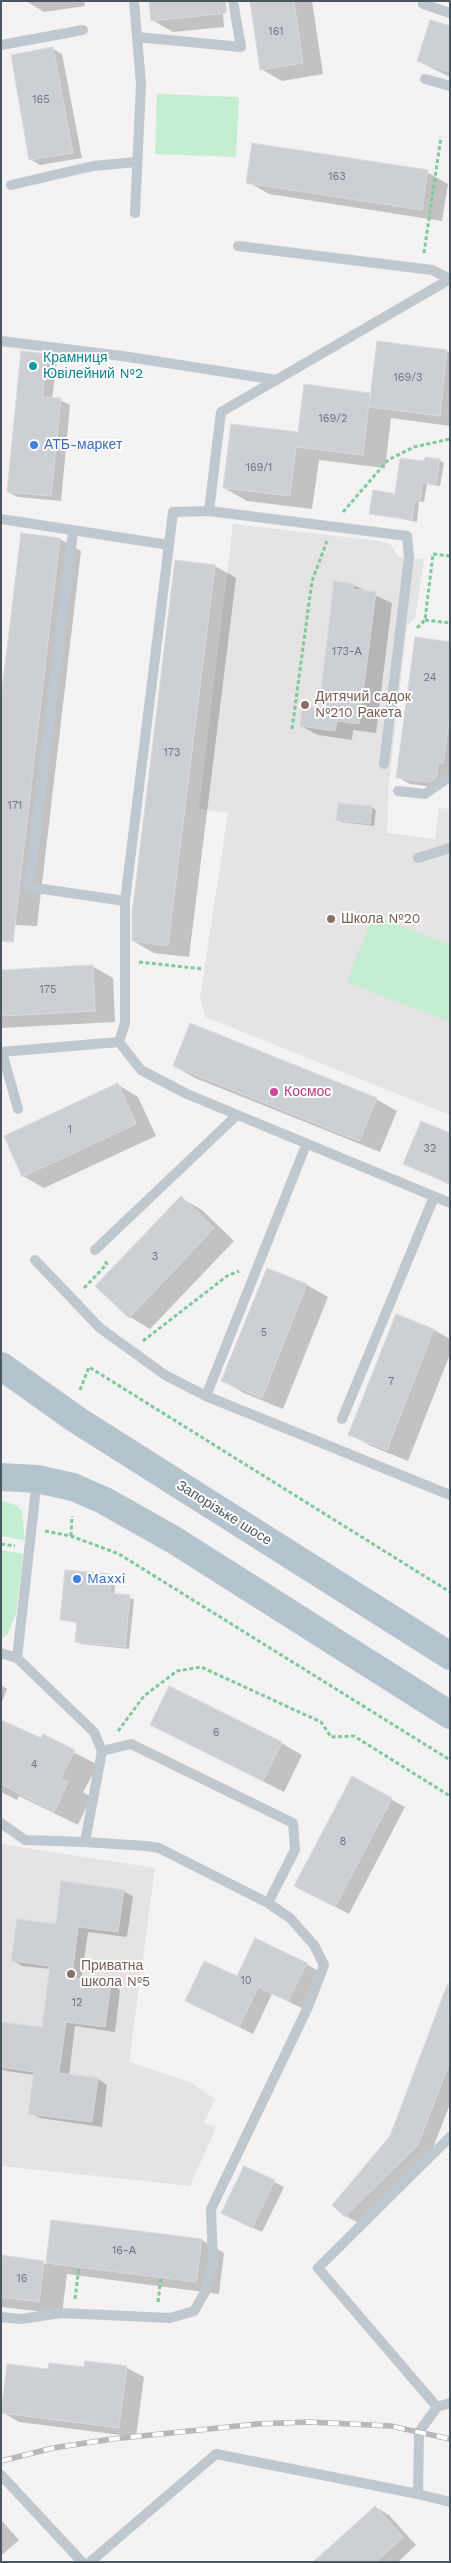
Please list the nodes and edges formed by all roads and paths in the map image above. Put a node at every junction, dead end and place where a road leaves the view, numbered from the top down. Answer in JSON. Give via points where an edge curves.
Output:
{"nodes":[{"id":1,"x":134,"y":1,"type":"edge"},
{"id":2,"x":233,"y":1,"type":"edge"},
{"id":3,"x":423,"y":4,"type":"dead end"},
{"id":4,"x":450,"y":13,"type":"edge"},
{"id":5,"x":83,"y":30,"type":"dead end"},
{"id":6,"x":137,"y":37,"type":"junction"},
{"id":7,"x":1,"y":45,"type":"edge"},
{"id":8,"x":425,"y":79,"type":"dead end"},
{"id":9,"x":450,"y":86,"type":"edge"},
{"id":10,"x":441,"y":137,"type":"dead end"},
{"id":11,"x":137,"y":162,"type":"junction"},
{"id":12,"x":11,"y":185,"type":"dead end"},
{"id":13,"x":135,"y":213,"type":"dead end"},
{"id":14,"x":238,"y":246,"type":"dead end"},
{"id":15,"x":422,"y":268,"type":"junction"},
{"id":16,"x":450,"y":279,"type":"edge"},
{"id":17,"x":1,"y":340,"type":"edge"},
{"id":18,"x":277,"y":380,"type":"junction"},
{"id":19,"x":450,"y":439,"type":"edge"},
{"id":20,"x":210,"y":511,"type":"junction"},
{"id":21,"x":1,"y":519,"type":"edge"},
{"id":22,"x":331,"y":527,"type":"junction"},
{"id":23,"x":73,"y":532,"type":"junction"},
{"id":24,"x":169,"y":545,"type":"junction"},
{"id":25,"x":450,"y":556,"type":"edge"},
{"id":26,"x":450,"y":623,"type":"edge"},
{"id":27,"x":292,"y":729,"type":"dead end"},
{"id":28,"x":384,"y":764,"type":"dead end"},
{"id":29,"x":450,"y":779,"type":"edge"},
{"id":30,"x":398,"y":791,"type":"dead end"},
{"id":31,"x":450,"y":848,"type":"edge"},
{"id":32,"x":418,"y":858,"type":"dead end"},
{"id":33,"x":125,"y":901,"type":"junction"},
{"id":34,"x":124,"y":960,"type":"junction"},
{"id":35,"x":203,"y":969,"type":"dead end"},
{"id":36,"x":119,"y":1042,"type":"junction"},
{"id":37,"x":2,"y":1052,"type":"edge"},
{"id":38,"x":18,"y":1109,"type":"dead end"},
{"id":39,"x":236,"y":1116,"type":"junction"},
{"id":40,"x":306,"y":1145,"type":"junction"},
{"id":41,"x":434,"y":1197,"type":"junction"},
{"id":42,"x":450,"y":1203,"type":"edge"},
{"id":43,"x":95,"y":1250,"type":"joint"},
{"id":44,"x":35,"y":1260,"type":"dead end"},
{"id":45,"x":258,"y":1265,"type":"junction"},
{"id":46,"x":73,"y":1299,"type":"junction"},
{"id":47,"x":131,"y":1351,"type":"junction"},
{"id":48,"x":1,"y":1366,"type":"edge"},
{"id":49,"x":80,"y":1390,"type":"dead end"},
{"id":50,"x":206,"y":1396,"type":"junction"},
{"id":51,"x":342,"y":1419,"type":"dead end"},
{"id":52,"x":1,"y":1476,"type":"edge"},
{"id":53,"x":37,"y":1479,"type":"junction"},
{"id":54,"x":450,"y":1495,"type":"edge"},
{"id":55,"x":72,"y":1516,"type":"dead end"},
{"id":56,"x":30,"y":1528,"type":"junction"},
{"id":57,"x":71,"y":1536,"type":"junction"},
{"id":58,"x":450,"y":1592,"type":"edge"},
{"id":59,"x":1,"y":1653,"type":"edge"},
{"id":60,"x":450,"y":1656,"type":"edge"},
{"id":61,"x":17,"y":1658,"type":"junction"},
{"id":62,"x":450,"y":1714,"type":"edge"},
{"id":63,"x":102,"y":1751,"type":"junction"},
{"id":64,"x":450,"y":1760,"type":"edge"},
{"id":65,"x":450,"y":1796,"type":"edge"},
{"id":66,"x":1,"y":1823,"type":"edge"},
{"id":67,"x":85,"y":1842,"type":"junction"},
{"id":68,"x":268,"y":1903,"type":"junction"},
{"id":69,"x":450,"y":2137,"type":"edge"},
{"id":70,"x":79,"y":2267,"type":"dead end"},
{"id":71,"x":161,"y":2277,"type":"dead end"},
{"id":72,"x":73,"y":2313,"type":"junction"},
{"id":73,"x":1,"y":2317,"type":"edge"},
{"id":74,"x":157,"y":2317,"type":"junction"},
{"id":75,"x":450,"y":2402,"type":"edge"},
{"id":76,"x":437,"y":2407,"type":"junction"},
{"id":77,"x":1,"y":2475,"type":"edge"},
{"id":78,"x":418,"y":2494,"type":"junction"},
{"id":79,"x":450,"y":2502,"type":"edge"},
{"id":80,"x":82,"y":2562,"type":"edge"},
{"id":81,"x":90,"y":2562,"type":"edge"}],
"edges":[{"from":1,"to":6,"type":"lane"},
{"from":2,"to":6,"type":"lane","via":[[241,47]]},
{"from":3,"to":4,"type":"lane"},
{"from":5,"to":7,"type":"lane"},
{"from":6,"to":11,"type":"lane","via":[[141,84]]},
{"from":8,"to":9,"type":"lane"},
{"from":10,"to":15,"type":"path"},
{"from":11,"to":12,"type":"lane","via":[[93,166]]},
{"from":11,"to":13,"type":"lane"},
{"from":14,"to":15,"type":"lane"},
{"from":15,"to":16,"type":"lane"},
{"from":16,"to":18,"type":"lane"},
{"from":17,"to":18,"type":"lane"},
{"from":18,"to":20,"type":"lane","via":[[221,412]]},
{"from":19,"to":22,"type":"path","via":[[414,447],[388,460]]},
{"from":20,"to":22,"type":"lane"},
{"from":20,"to":24,"type":"lane","via":[[173,512]]},
{"from":21,"to":23,"type":"lane"},
{"from":22,"to":27,"type":"path","via":[[312,581]]},
{"from":22,"to":28,"type":"lane","via":[[407,536],[409,558]]},
{"from":23,"to":24,"type":"lane"},
{"from":23,"to":33,"type":"lane","via":[[29,887]]},
{"from":24,"to":33,"type":"lane"},
{"from":25,"to":26,"type":"path","via":[[433,554],[424,620]]},
{"from":29,"to":30,"type":"lane","via":[[425,794]]},
{"from":31,"to":32,"type":"lane"},
{"from":33,"to":34,"type":"lane"},
{"from":34,"to":35,"type":"path"},
{"from":34,"to":36,"type":"lane","via":[[125,1023]]},
{"from":36,"to":37,"type":"lane"},
{"from":36,"to":39,"type":"lane","via":[[141,1070]]},
{"from":37,"to":38,"type":"lane"},
{"from":39,"to":40,"type":"lane"},
{"from":39,"to":43,"type":"lane"},
{"from":40,"to":41,"type":"lane"},
{"from":40,"to":45,"type":"lane"},
{"from":41,"to":42,"type":"lane"},
{"from":41,"to":51,"type":"lane"},
{"from":43,"to":46,"type":"path","via":[[107,1264]]},
{"from":44,"to":46,"type":"lane"},
{"from":45,"to":47,"type":"path","via":[[227,1276]]},
{"from":45,"to":50,"type":"lane"},
{"from":46,"to":47,"type":"lane","via":[[100,1328]]},
{"from":47,"to":50,"type":"lane","via":[[165,1376]]},
{"from":48,"to":60,"type":"main road","name":"Запорізьке шосе","via":[[77,1420]]},
{"from":49,"to":58,"type":"path","via":[[89,1367]]},
{"from":50,"to":54,"type":"lane"},
{"from":52,"to":53,"type":"main road"},
{"from":53,"to":56,"type":"lane"},
{"from":53,"to":62,"type":"main road","via":[[73,1487],[103,1500],[174,1540]]},
{"from":55,"to":57,"type":"path"},
{"from":56,"to":57,"type":"path"},
{"from":56,"to":61,"type":"lane"},
{"from":57,"to":64,"type":"path","via":[[119,1554]]},
{"from":59,"to":61,"type":"lane"},
{"from":61,"to":63,"type":"lane","via":[[94,1732]]},
{"from":63,"to":65,"type":"path","via":[[144,1696],[177,1671],[201,1667],[321,1722],[331,1737],[354,1736]]},
{"from":63,"to":67,"type":"lane"},
{"from":63,"to":68,"type":"lane","via":[[131,1744],[293,1823],[295,1850]]},
{"from":66,"to":67,"type":"lane","via":[[25,1840]]},
{"from":67,"to":68,"type":"lane","via":[[159,1848]]},
{"from":68,"to":74,"type":"lane","via":[[290,1918],[314,1945],[324,1966],[308,2007],[211,2209],[213,2263],[205,2292],[194,2311],[170,2318]]},
{"from":69,"to":76,"type":"lane","via":[[318,2268]]},
{"from":70,"to":72,"type":"path"},
{"from":71,"to":74,"type":"path"},
{"from":72,"to":73,"type":"lane","via":[[21,2319]]},
{"from":72,"to":74,"type":"lane"},
{"from":75,"to":76,"type":"lane"},
{"from":76,"to":78,"type":"lane","via":[[419,2432]]},
{"from":77,"to":80,"type":"lane"},
{"from":78,"to":79,"type":"lane"},
{"from":78,"to":81,"type":"lane","via":[[216,2454]]}]}
